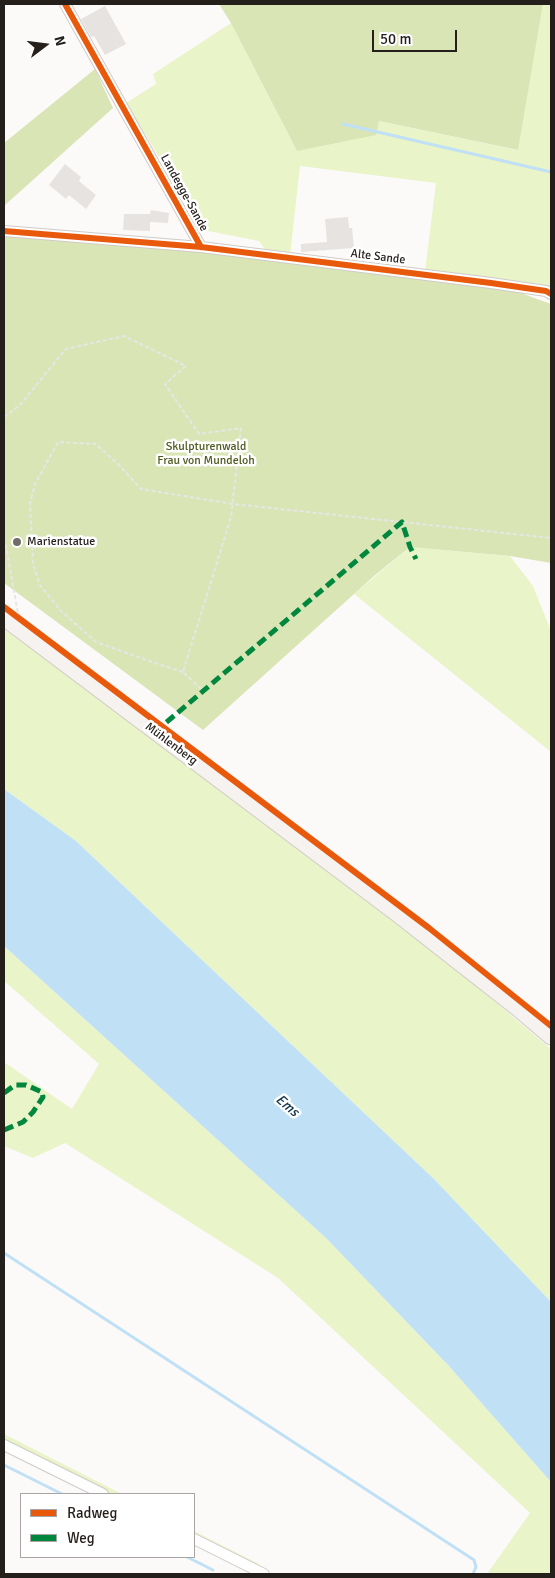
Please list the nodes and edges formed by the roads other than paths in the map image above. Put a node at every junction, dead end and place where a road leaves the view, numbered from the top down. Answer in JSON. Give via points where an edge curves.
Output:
{"nodes":[{"id":1,"x":65,"y":4,"type":"edge"},
{"id":2,"x":4,"y":231,"type":"edge"},
{"id":3,"x":201,"y":247,"type":"junction"},
{"id":4,"x":551,"y":294,"type":"edge"},
{"id":5,"x":4,"y":618,"type":"edge"},
{"id":6,"x":551,"y":1037,"type":"edge"},
{"id":7,"x":4,"y":1445,"type":"edge"},
{"id":8,"x":101,"y":1493,"type":"edge"},
{"id":9,"x":195,"y":1540,"type":"edge"},
{"id":10,"x":264,"y":1574,"type":"edge"}],
"edges":[{"from":1,"to":3,"type":"street","name":"Landegge-Sande"},
{"from":2,"to":3,"type":"street","name":"Landegge-Sande"},
{"from":3,"to":4,"type":"street","name":"Alte Sande","via":[[546,290]]},
{"from":5,"to":6,"type":"main road","name":"Mühlenberg","via":[[397,914]]},
{"from":7,"to":8,"type":"street"},
{"from":9,"to":10,"type":"street"}]}
